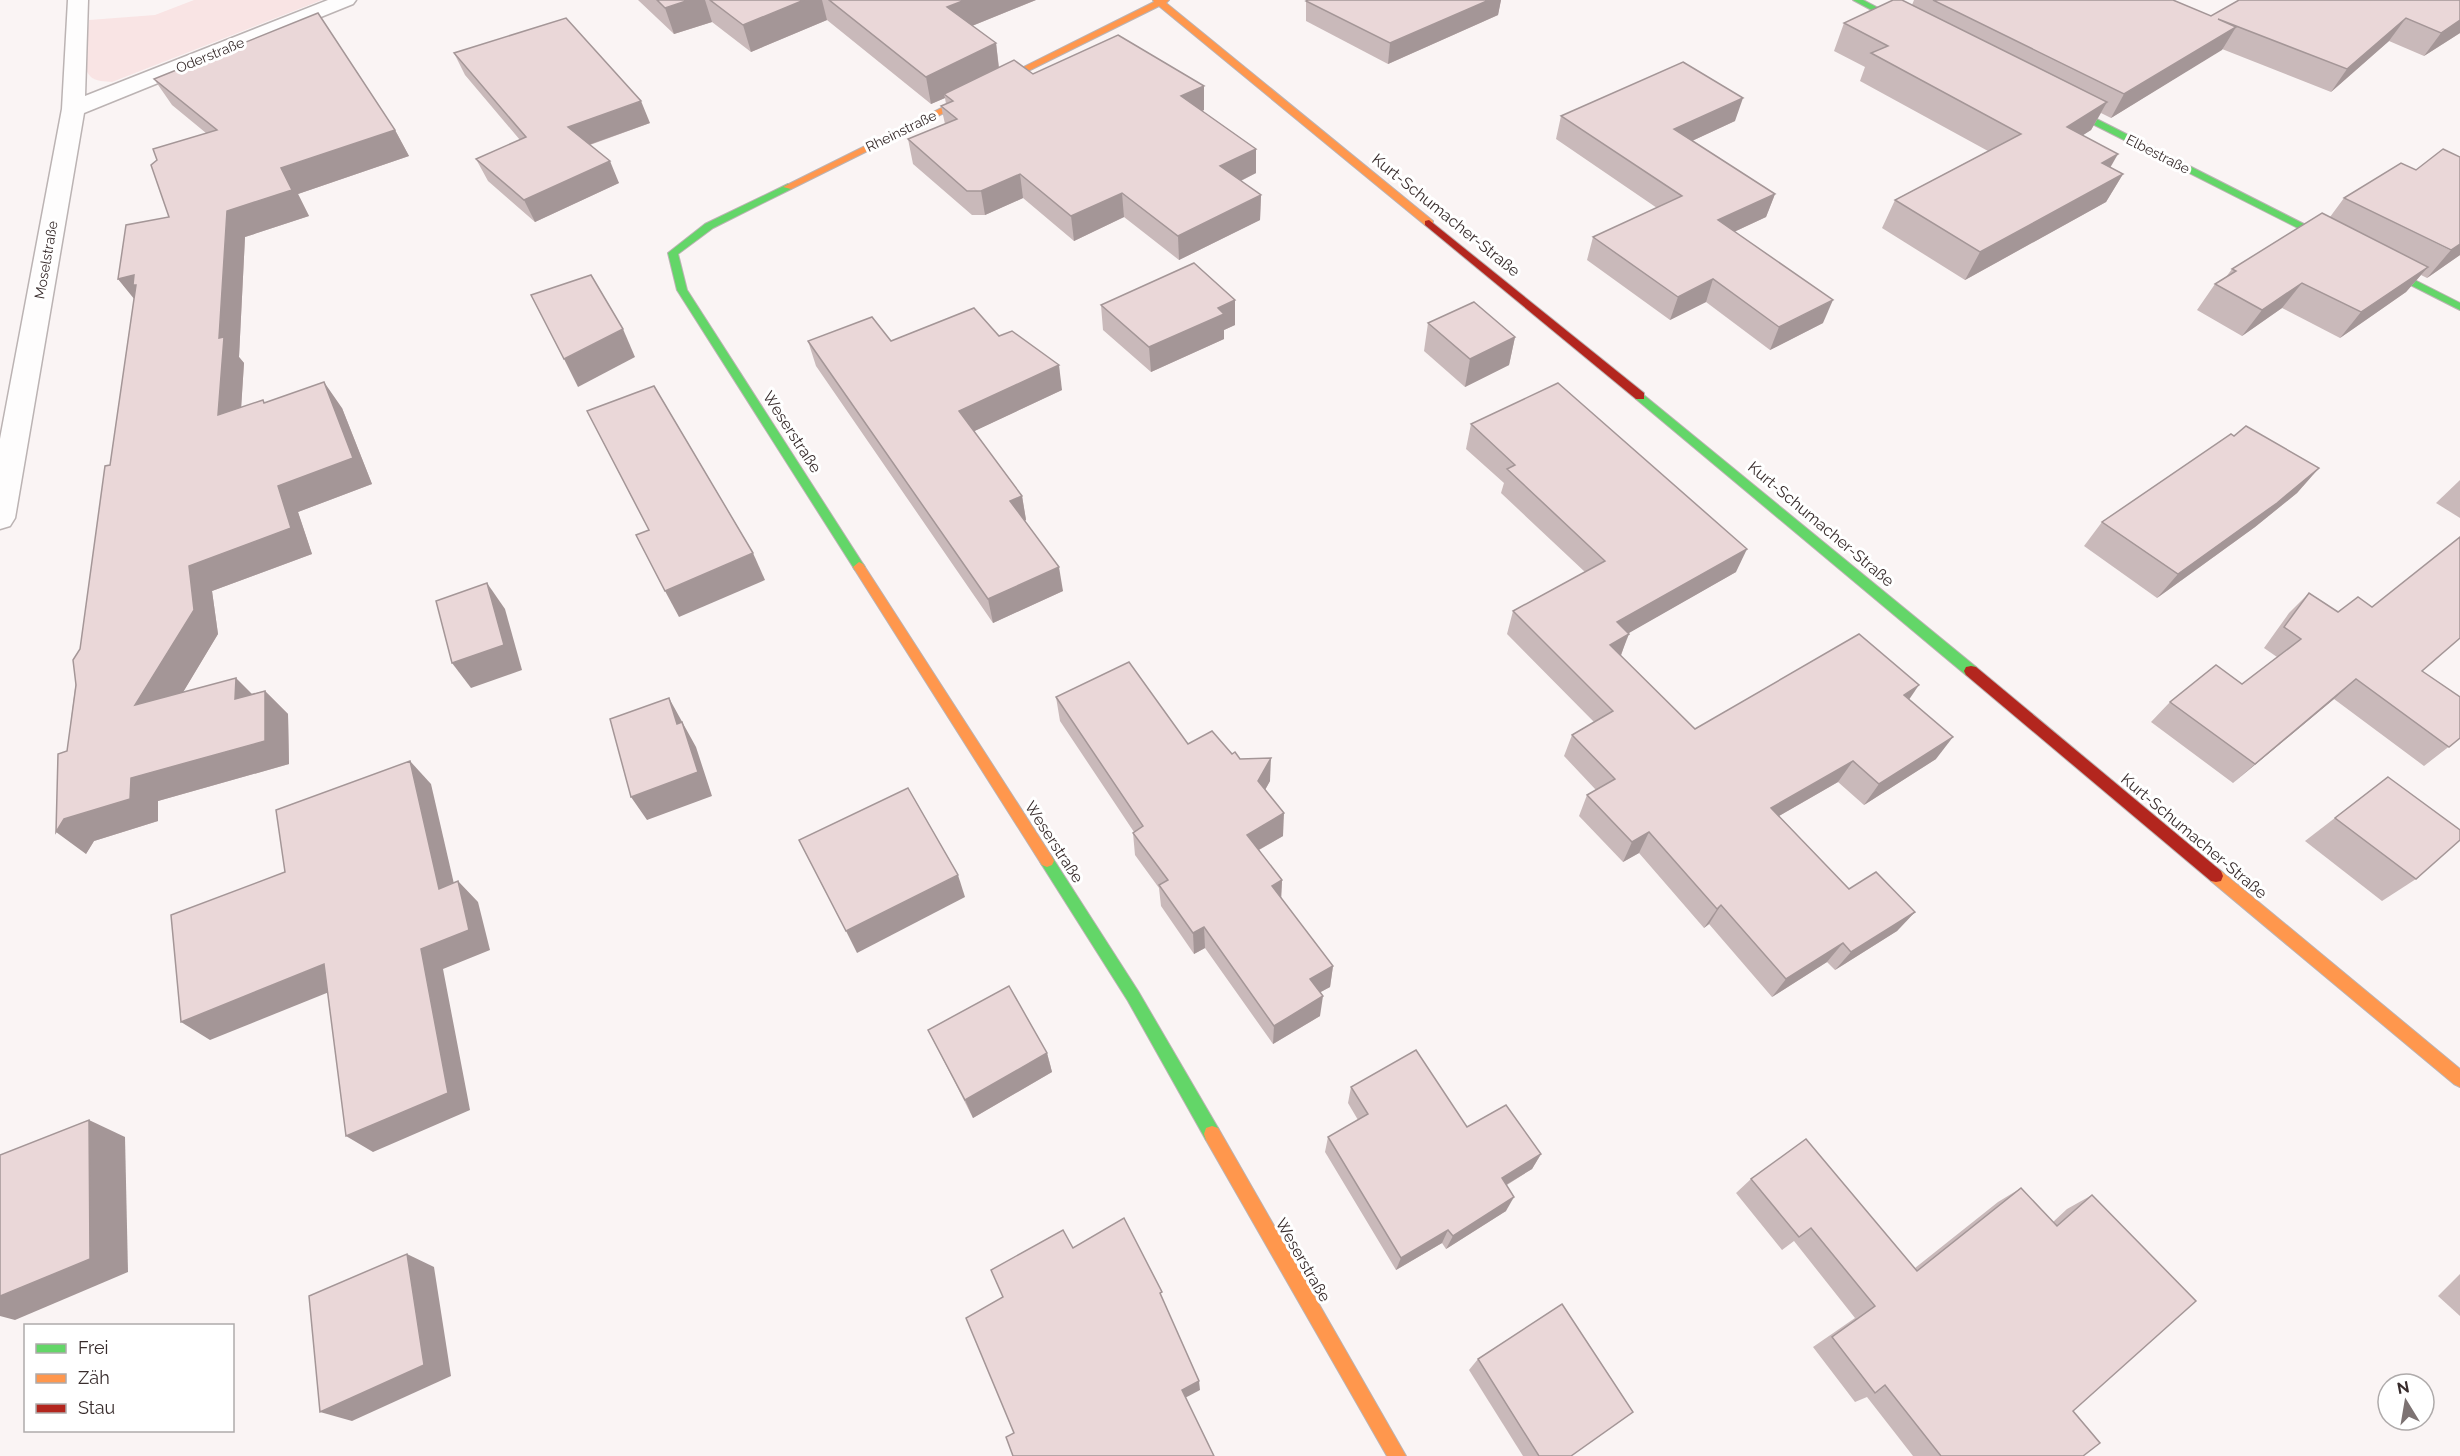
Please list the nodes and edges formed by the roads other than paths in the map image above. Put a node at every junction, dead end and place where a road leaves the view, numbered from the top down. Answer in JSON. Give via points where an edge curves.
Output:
{"nodes":[{"id":1,"x":78,"y":0,"type":"edge"},
{"id":2,"x":346,"y":0,"type":"edge"},
{"id":3,"x":1857,"y":0,"type":"edge"},
{"id":4,"x":1161,"y":1,"type":"edge"},
{"id":5,"x":1930,"y":38,"type":"edge"},
{"id":6,"x":2045,"y":96,"type":"edge"},
{"id":7,"x":73,"y":109,"type":"junction"},
{"id":8,"x":673,"y":253,"type":"joint"},
{"id":9,"x":2460,"y":307,"type":"edge"},
{"id":10,"x":0,"y":518,"type":"edge"},
{"id":11,"x":2460,"y":1079,"type":"edge"},
{"id":12,"x":1397,"y":1456,"type":"edge"}],
"edges":[{"from":1,"to":7,"type":"street","name":"Moselstraße"},
{"from":2,"to":7,"type":"street","name":"Oderstraße"},
{"from":3,"to":5,"type":"street"},
{"from":4,"to":8,"type":"street","name":"Rheinstraße","via":[[709,226]]},
{"from":4,"to":11,"type":"street","name":"Kurt-Schumacher-Straße"},
{"from":6,"to":9,"type":"street","name":"Elbestraße"},
{"from":7,"to":10,"type":"street","name":"Moselstraße"},
{"from":8,"to":12,"type":"street","name":"Weserstraße","via":[[682,290],[1133,996]]}]}
